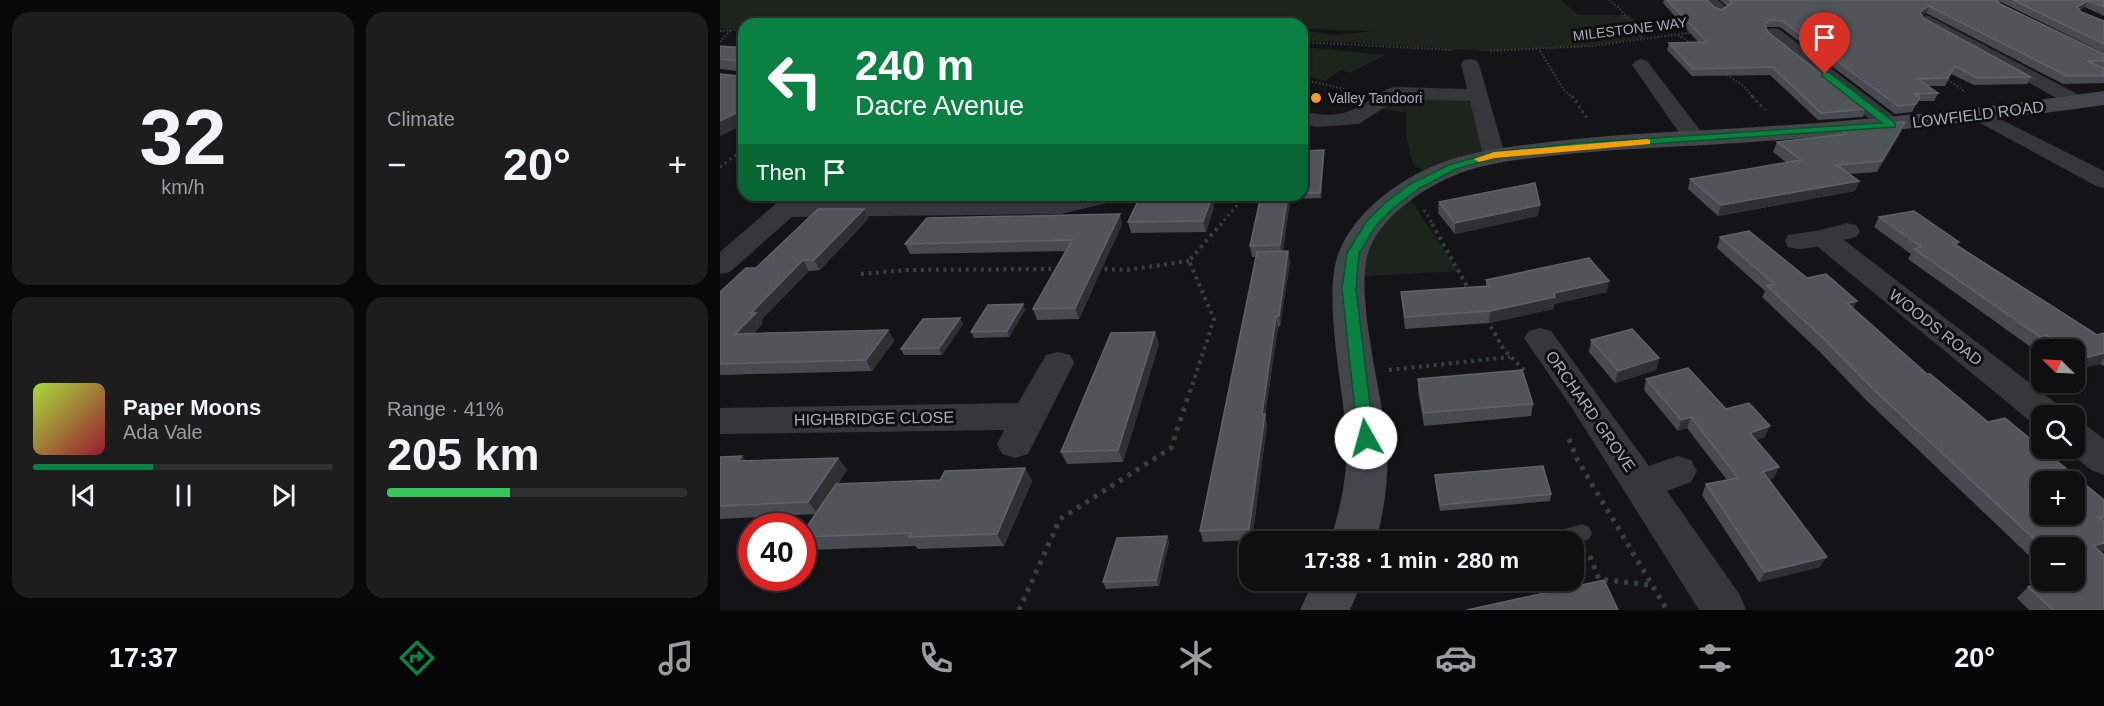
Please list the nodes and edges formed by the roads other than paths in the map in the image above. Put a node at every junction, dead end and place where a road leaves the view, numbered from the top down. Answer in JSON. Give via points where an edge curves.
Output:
{"nodes":[{"id":1,"x":1927,"y":20,"type":"edge"},
{"id":2,"x":1773,"y":33,"type":"edge"},
{"id":3,"x":1464,"y":57,"type":"road end"},
{"id":4,"x":1641,"y":65,"type":"dead end"},
{"id":5,"x":1477,"y":95,"type":"junction"},
{"id":6,"x":2104,"y":98,"type":"edge"},
{"id":7,"x":2078,"y":102,"type":"junction"},
{"id":8,"x":1990,"y":112,"type":"junction"},
{"id":9,"x":1308,"y":119,"type":"edge"},
{"id":10,"x":1891,"y":125,"type":"junction"},
{"id":11,"x":1695,"y":139,"type":"junction"},
{"id":12,"x":1494,"y":155,"type":"junction"},
{"id":13,"x":2104,"y":181,"type":"edge"},
{"id":14,"x":1083,"y":201,"type":"edge"},
{"id":15,"x":793,"y":202,"type":"edge"},
{"id":16,"x":1823,"y":237,"type":"dead end"},
{"id":17,"x":720,"y":266,"type":"edge"},
{"id":18,"x":1525,"y":347,"type":"road end"},
{"id":19,"x":1058,"y":363,"type":"dead end"},
{"id":20,"x":2034,"y":405,"type":"edge"},
{"id":21,"x":720,"y":421,"type":"edge"},
{"id":22,"x":2085,"y":444,"type":"edge"},
{"id":23,"x":2104,"y":459,"type":"edge"},
{"id":24,"x":1678,"y":471,"type":"dead end"},
{"id":25,"x":1642,"y":485,"type":"junction"},
{"id":26,"x":1356,"y":531,"type":"edge"},
{"id":27,"x":1334,"y":591,"type":"edge"},
{"id":28,"x":1325,"y":610,"type":"edge"},
{"id":29,"x":1724,"y":610,"type":"edge"}],
"edges":[{"from":1,"to":7,"type":"street"},
{"from":2,"to":10,"type":"street"},
{"from":3,"to":5,"type":"street"},
{"from":4,"to":11,"type":"street"},
{"from":5,"to":9,"type":"street","via":[[1394,93],[1352,120]]},
{"from":5,"to":12,"type":"street"},
{"from":6,"to":7,"type":"street","name":"LOWFIELD ROAD"},
{"from":7,"to":8,"type":"street","name":"LOWFIELD ROAD"},
{"from":8,"to":10,"type":"street","name":"LOWFIELD ROAD"},
{"from":8,"to":13,"type":"street"},
{"from":10,"to":11,"type":"street","name":"LOWFIELD ROAD"},
{"from":11,"to":12,"type":"street","name":"LOWFIELD ROAD"},
{"from":12,"to":26,"type":"street","name":"LOWFIELD ROAD","via":[[1453,167],[1411,189],[1370,225],[1353,253],[1349,289],[1366,438],[1362,512]]},
{"from":14,"to":15,"type":"street","via":[[1061,206]]},
{"from":15,"to":17,"type":"street"},
{"from":16,"to":20,"type":"street","name":"WOODS ROAD"},
{"from":18,"to":25,"type":"street","name":"ORCHARD GROVE"},
{"from":19,"to":21,"type":"street","name":"HIGHBRIDGE CLOSE","via":[[1022,430]]},
{"from":22,"to":23,"type":"street"},
{"from":24,"to":25,"type":"street","name":"ORCHARD GROVE"},
{"from":25,"to":29,"type":"street","name":"ORCHARD GROVE"},
{"from":27,"to":28,"type":"street"}]}
